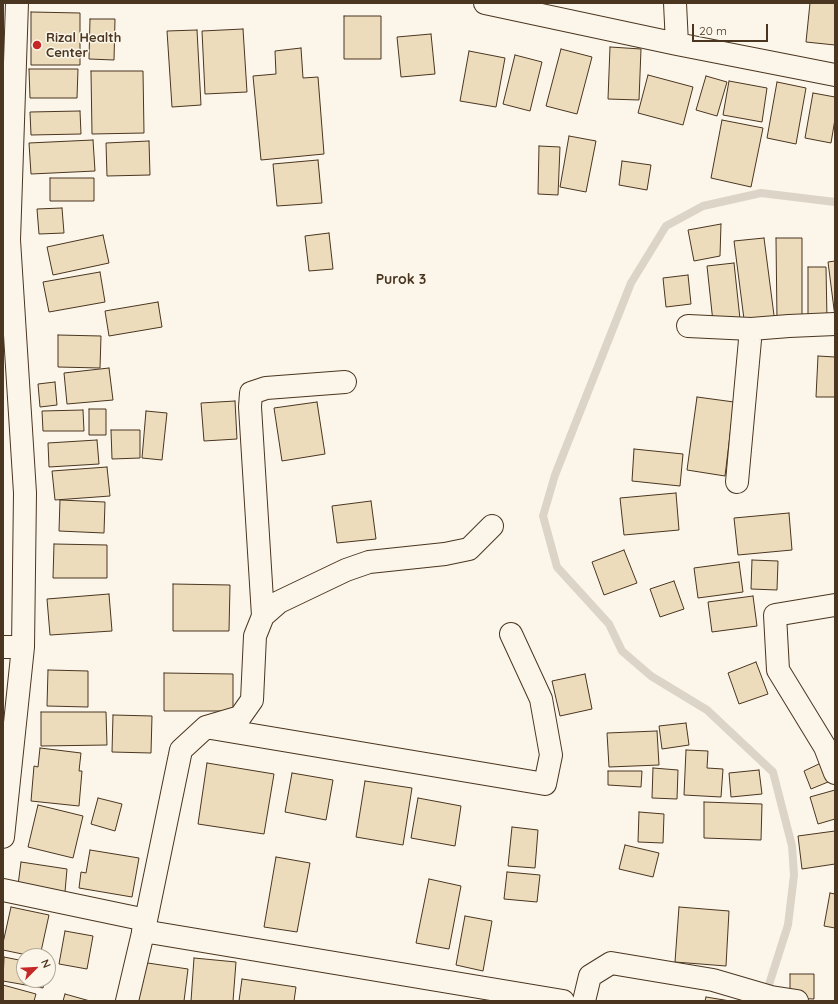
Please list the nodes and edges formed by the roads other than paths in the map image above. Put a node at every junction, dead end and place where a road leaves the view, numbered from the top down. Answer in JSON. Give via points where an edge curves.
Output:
{"nodes":[{"id":1,"x":17,"y":3,"type":"edge"},
{"id":2,"x":484,"y":3,"type":"edge"},
{"id":3,"x":675,"y":3,"type":"edge"},
{"id":4,"x":677,"y":44,"type":"junction"},
{"id":5,"x":835,"y":75,"type":"edge"},
{"id":6,"x":835,"y":324,"type":"edge"},
{"id":7,"x":688,"y":326,"type":"dead end"},
{"id":8,"x":751,"y":329,"type":"junction"},
{"id":9,"x":346,"y":382,"type":"dead end"},
{"id":10,"x":737,"y":482,"type":"dead end"},
{"id":11,"x":492,"y":526,"type":"dead end"},
{"id":12,"x":835,"y":605,"type":"edge"},
{"id":13,"x":263,"y":616,"type":"junction"},
{"id":14,"x":511,"y":634,"type":"dead end"},
{"id":15,"x":13,"y":648,"type":"edge"},
{"id":16,"x":206,"y":727,"type":"junction"},
{"id":17,"x":835,"y":773,"type":"edge"},
{"id":18,"x":3,"y":837,"type":"edge"},
{"id":19,"x":3,"y":890,"type":"edge"},
{"id":20,"x":144,"y":925,"type":"junction"},
{"id":21,"x":127,"y":1001,"type":"edge"},
{"id":22,"x":563,"y":1001,"type":"edge"},
{"id":23,"x":584,"y":1001,"type":"edge"},
{"id":24,"x":797,"y":1001,"type":"edge"}],
"edges":[{"from":1,"to":15,"type":"street","via":[[9,240],[25,493]]},
{"from":2,"to":4,"type":"street"},
{"from":3,"to":4,"type":"street"},
{"from":4,"to":5,"type":"street"},
{"from":6,"to":8,"type":"street"},
{"from":7,"to":8,"type":"street"},
{"from":8,"to":10,"type":"street"},
{"from":9,"to":13,"type":"street","via":[[266,388],[252,393],[250,407]]},
{"from":11,"to":13,"type":"street","via":[[468,549],[369,562],[346,570],[279,602]]},
{"from":12,"to":17,"type":"street","via":[[775,615],[778,670],[825,747]]},
{"from":13,"to":16,"type":"street","via":[[255,636],[252,700],[240,717]]},
{"from":14,"to":16,"type":"street","via":[[541,699],[552,755],[545,784]]},
{"from":15,"to":18,"type":"street"},
{"from":16,"to":20,"type":"street","via":[[181,750]]},
{"from":19,"to":20,"type":"street"},
{"from":20,"to":21,"type":"street"},
{"from":20,"to":22,"type":"street"},
{"from":23,"to":24,"type":"street","via":[[590,976],[611,963],[713,980],[771,997]]}]}
